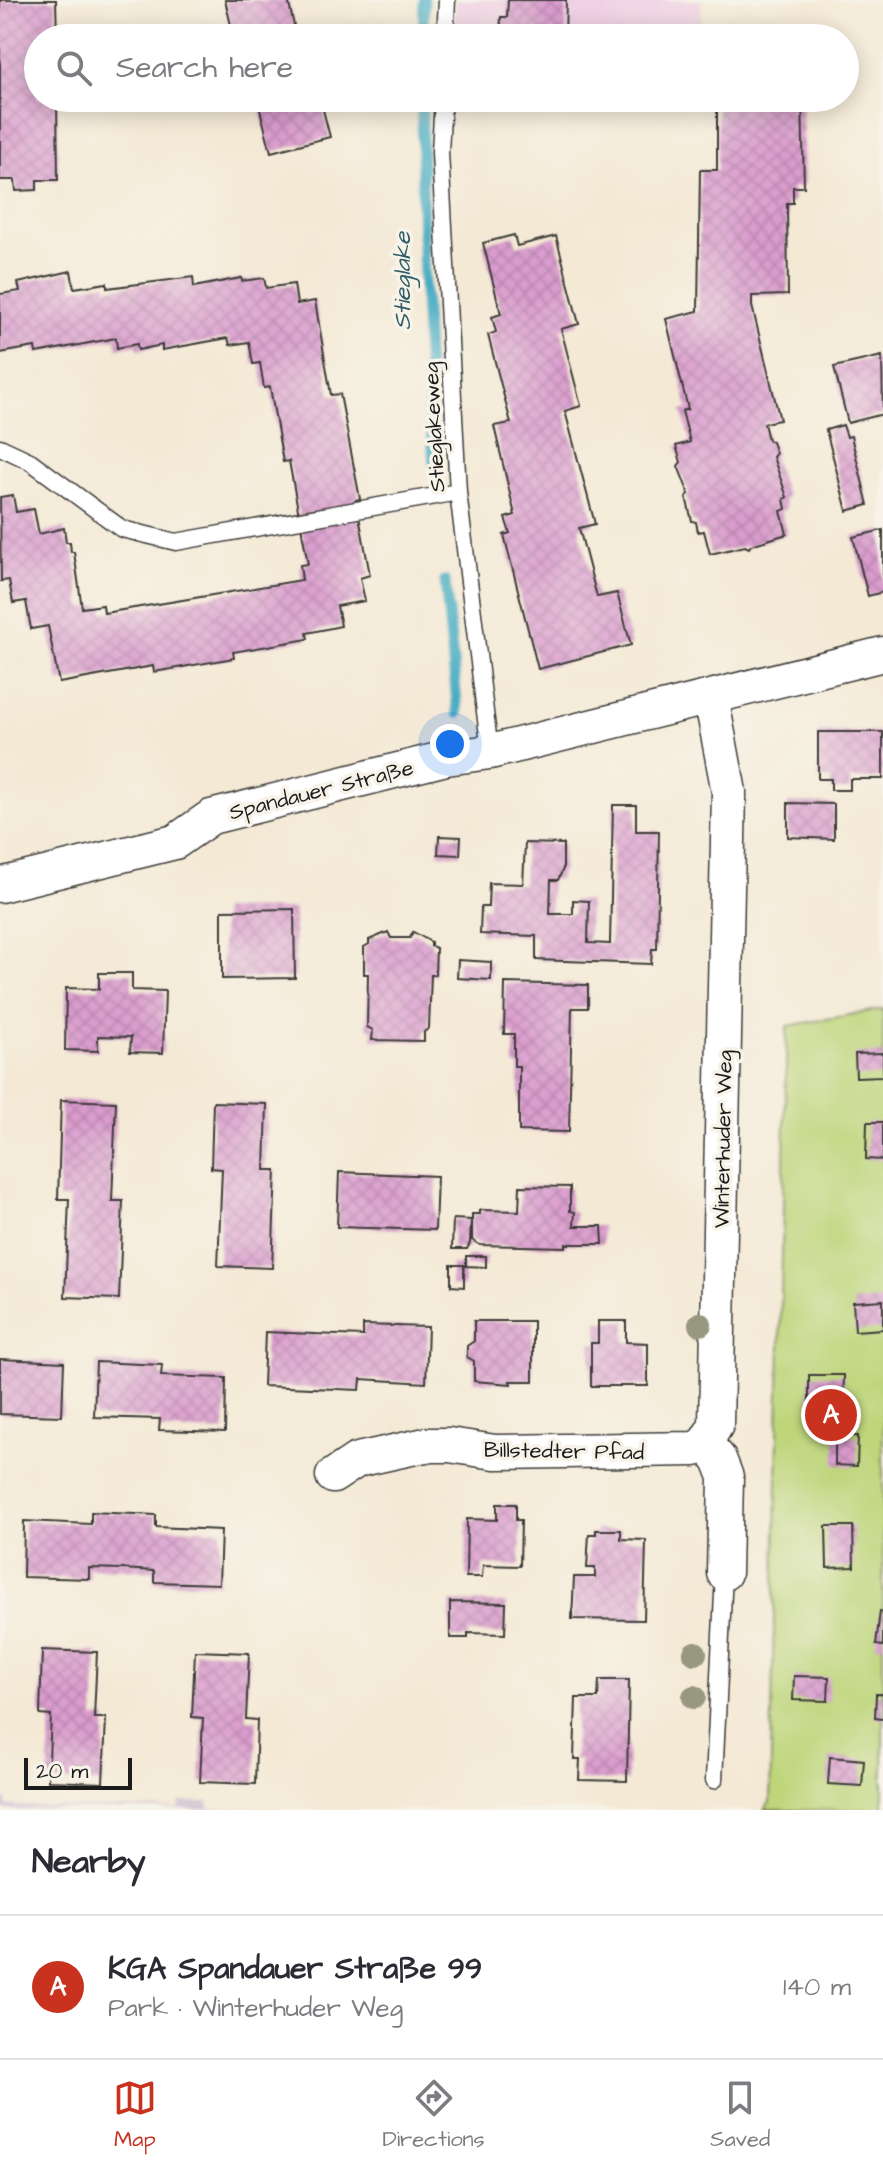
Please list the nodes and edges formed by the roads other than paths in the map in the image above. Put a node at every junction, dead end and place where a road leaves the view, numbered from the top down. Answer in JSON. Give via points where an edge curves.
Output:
{"nodes":[{"id":1,"x":447,"y":0,"type":"edge"},
{"id":2,"x":446,"y":24,"type":"edge"},
{"id":3,"x":442,"y":112,"type":"edge"},
{"id":4,"x":0,"y":447,"type":"edge"},
{"id":5,"x":458,"y":492,"type":"junction"},
{"id":6,"x":883,"y":654,"type":"edge"},
{"id":7,"x":711,"y":697,"type":"junction"},
{"id":8,"x":490,"y":752,"type":"junction"},
{"id":9,"x":0,"y":885,"type":"edge"},
{"id":10,"x":705,"y":1443,"type":"junction"},
{"id":11,"x":333,"y":1476,"type":"dead end"},
{"id":12,"x":724,"y":1573,"type":"joint"},
{"id":13,"x":714,"y":1780,"type":"dead end"}],
"edges":[{"from":1,"to":2,"type":"lane"},
{"from":3,"to":5,"type":"lane","name":"Stieglakeweg"},
{"from":4,"to":5,"type":"lane","via":[[30,461],[122,529],[176,542]]},
{"from":5,"to":8,"type":"lane","name":"Stieglakeweg"},
{"from":6,"to":7,"type":"street","name":"Spandauer Straße"},
{"from":7,"to":8,"type":"street","name":"Spandauer Straße"},
{"from":7,"to":10,"type":"street","name":"Winterhuder Weg","via":[[729,792],[716,1425]]},
{"from":8,"to":9,"type":"street","name":"Spandauer Straße","via":[[446,758],[211,817],[175,842]]},
{"from":10,"to":11,"type":"street","name":"Billstedter Pfad","via":[[681,1451],[495,1452],[425,1445],[357,1460]]},
{"from":10,"to":12,"type":"street","via":[[726,1477]]},
{"from":12,"to":13,"type":"lane"}]}
